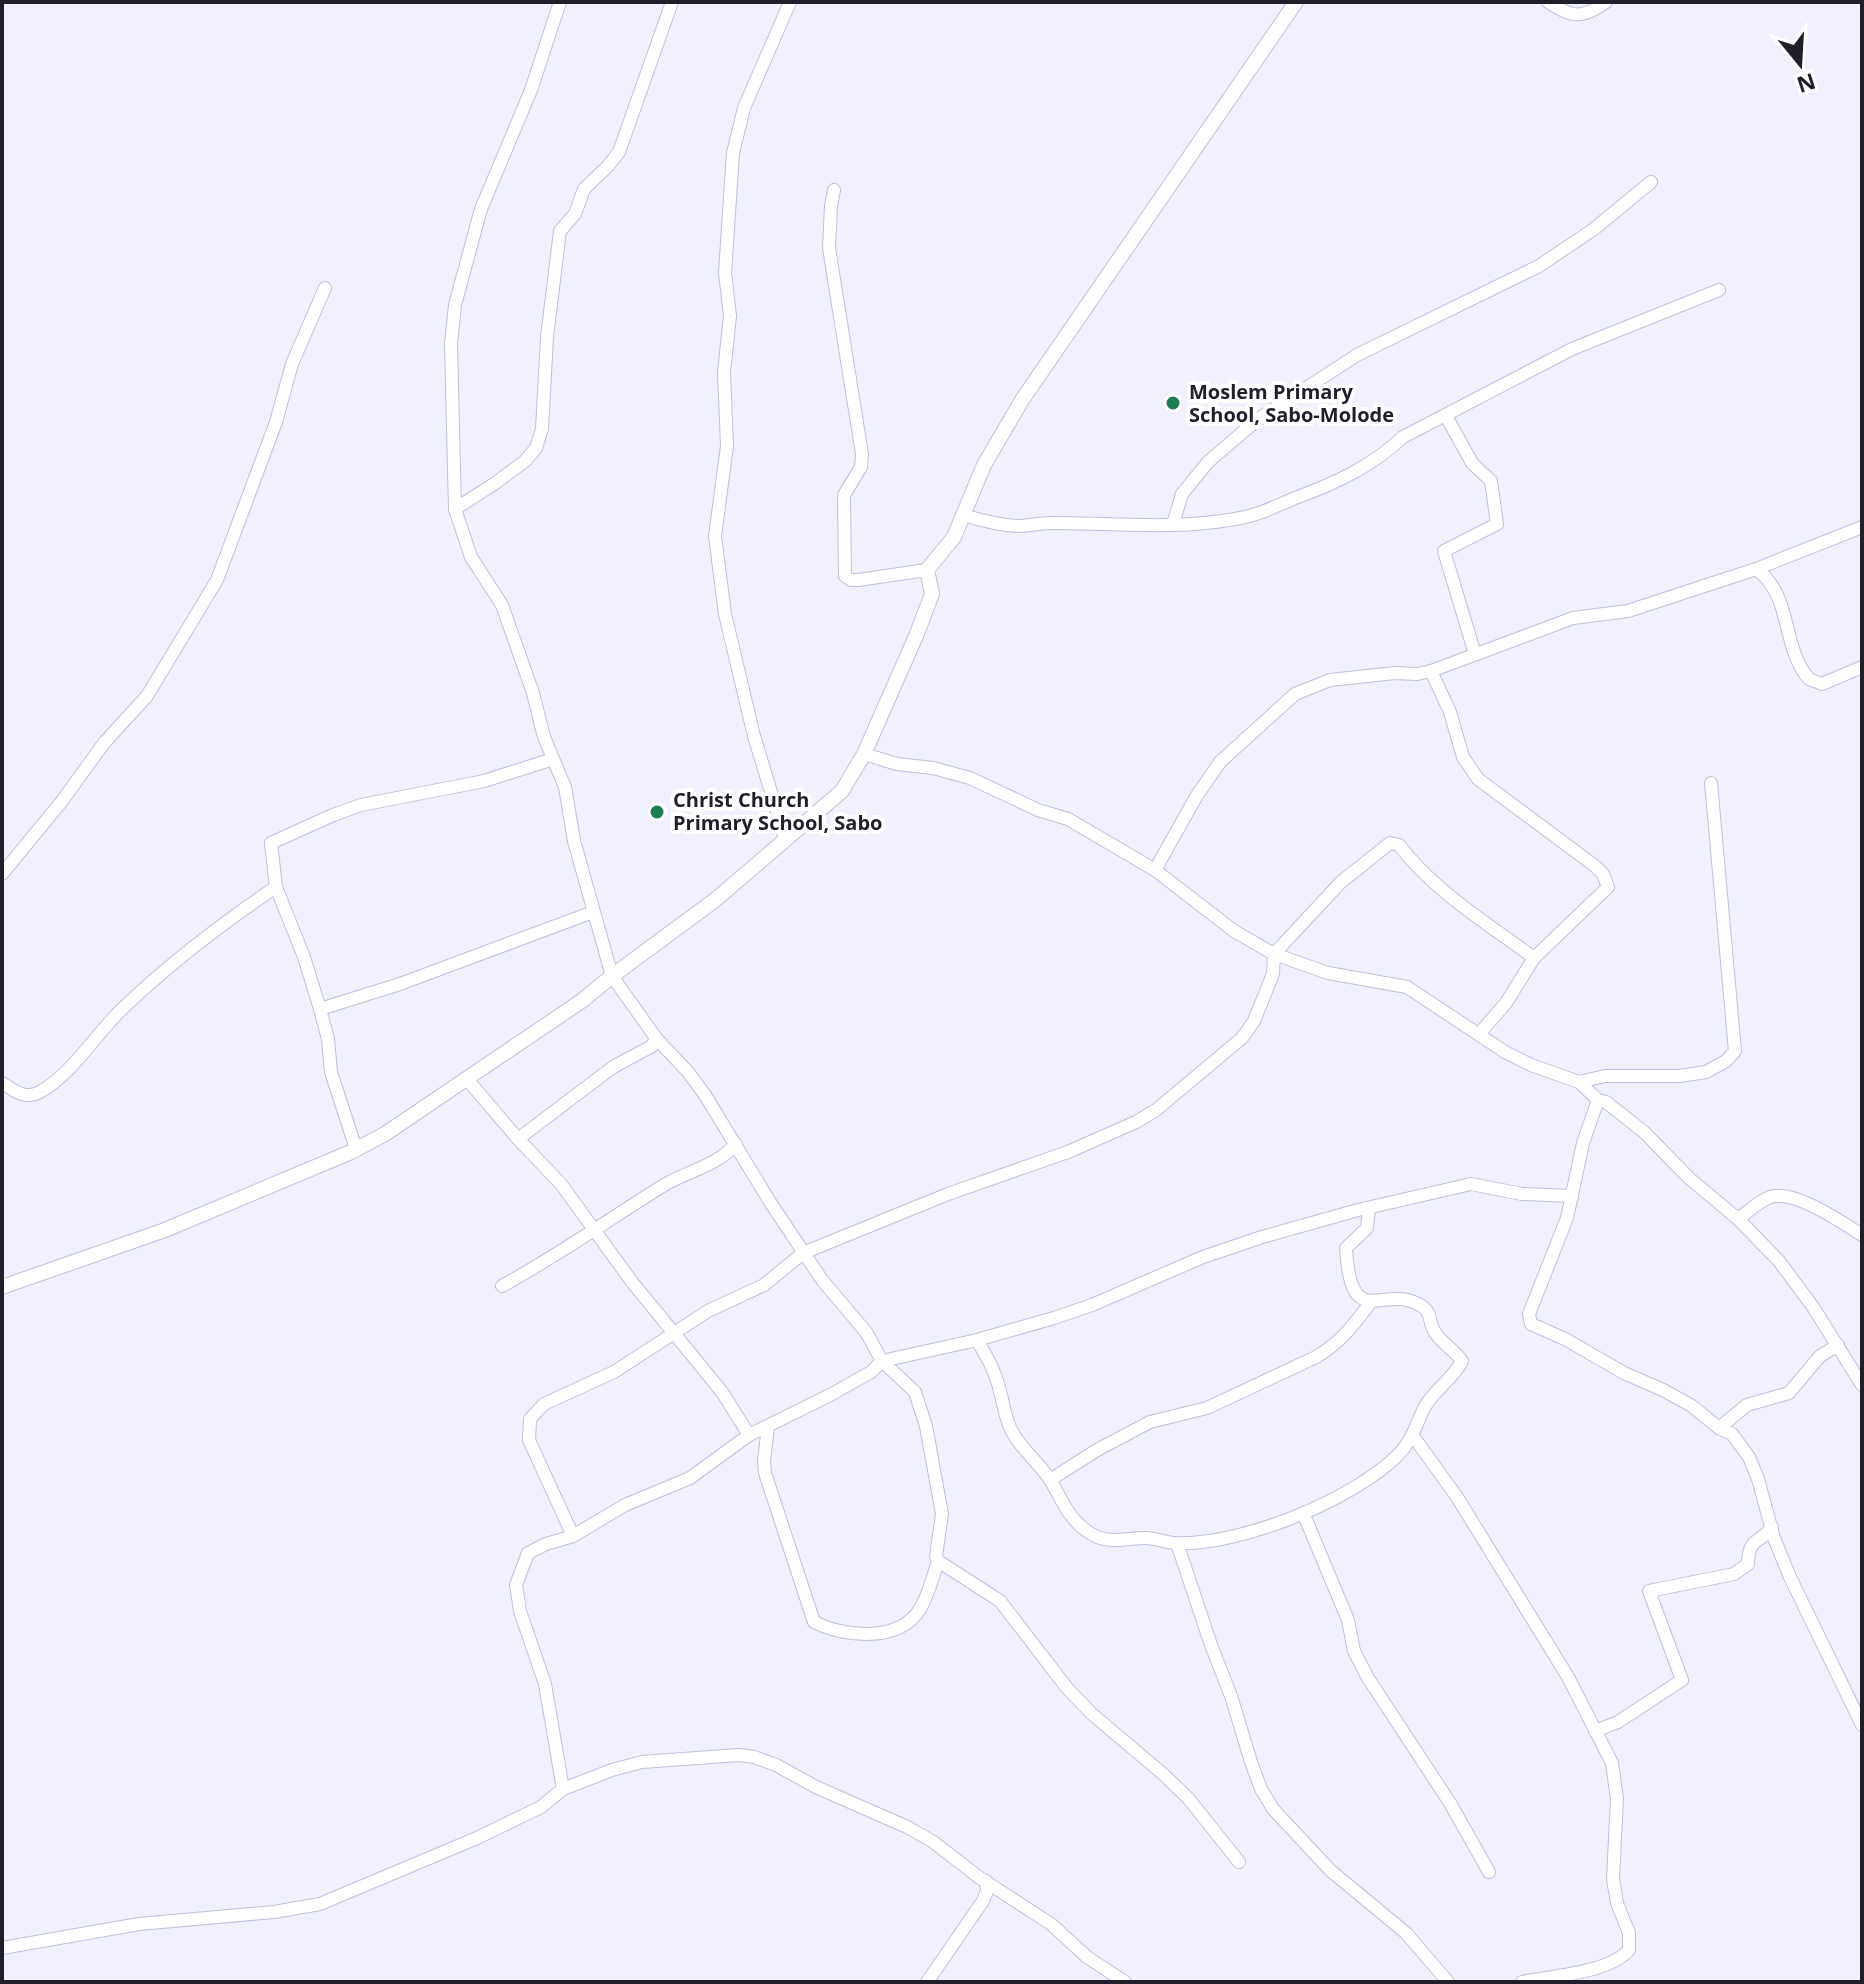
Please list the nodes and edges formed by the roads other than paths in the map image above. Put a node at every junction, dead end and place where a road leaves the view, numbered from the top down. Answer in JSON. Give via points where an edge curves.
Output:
{"nodes":[{"id":1,"x":560,"y":2,"type":"edge"},
{"id":2,"x":672,"y":2,"type":"edge"},
{"id":3,"x":790,"y":2,"type":"edge"},
{"id":4,"x":1296,"y":2,"type":"edge"},
{"id":5,"x":1548,"y":2,"type":"edge"},
{"id":6,"x":1606,"y":2,"type":"edge"},
{"id":7,"x":1651,"y":182,"type":"dead end"},
{"id":8,"x":834,"y":190,"type":"dead end"},
{"id":9,"x":325,"y":288,"type":"dead end"},
{"id":10,"x":1719,"y":290,"type":"dead end"},
{"id":11,"x":1446,"y":416,"type":"junction"},
{"id":12,"x":455,"y":509,"type":"junction"},
{"id":13,"x":962,"y":515,"type":"junction"},
{"id":14,"x":1173,"y":524,"type":"junction"},
{"id":15,"x":1862,"y":527,"type":"edge"},
{"id":16,"x":1756,"y":569,"type":"junction"},
{"id":17,"x":927,"y":570,"type":"junction"},
{"id":18,"x":1475,"y":654,"type":"junction"},
{"id":19,"x":1862,"y":667,"type":"edge"},
{"id":20,"x":1431,"y":671,"type":"junction"},
{"id":21,"x":864,"y":754,"type":"junction"},
{"id":22,"x":553,"y":759,"type":"junction"},
{"id":23,"x":1711,"y":783,"type":"dead end"},
{"id":24,"x":785,"y":838,"type":"junction"},
{"id":25,"x":1155,"y":870,"type":"junction"},
{"id":26,"x":2,"y":874,"type":"edge"},
{"id":27,"x":276,"y":887,"type":"junction"},
{"id":28,"x":593,"y":912,"type":"junction"},
{"id":29,"x":1274,"y":954,"type":"junction"},
{"id":30,"x":1534,"y":958,"type":"junction"},
{"id":31,"x":612,"y":976,"type":"junction"},
{"id":32,"x":320,"y":1009,"type":"junction"},
{"id":33,"x":1479,"y":1034,"type":"junction"},
{"id":34,"x":656,"y":1038,"type":"junction"},
{"id":35,"x":466,"y":1078,"type":"junction"},
{"id":36,"x":1579,"y":1082,"type":"junction"},
{"id":37,"x":2,"y":1083,"type":"edge"},
{"id":38,"x":1598,"y":1100,"type":"junction"},
{"id":39,"x":518,"y":1139,"type":"junction"},
{"id":40,"x":736,"y":1144,"type":"junction"},
{"id":41,"x":356,"y":1149,"type":"junction"},
{"id":42,"x":1572,"y":1196,"type":"junction"},
{"id":43,"x":1369,"y":1208,"type":"junction"},
{"id":44,"x":1738,"y":1219,"type":"junction"},
{"id":45,"x":595,"y":1231,"type":"junction"},
{"id":46,"x":1862,"y":1235,"type":"edge"},
{"id":47,"x":803,"y":1253,"type":"junction"},
{"id":48,"x":502,"y":1286,"type":"dead end"},
{"id":49,"x":2,"y":1287,"type":"edge"},
{"id":50,"x":1370,"y":1303,"type":"junction"},
{"id":51,"x":673,"y":1333,"type":"junction"},
{"id":52,"x":977,"y":1340,"type":"junction"},
{"id":53,"x":1838,"y":1345,"type":"junction"},
{"id":54,"x":882,"y":1361,"type":"junction"},
{"id":55,"x":1862,"y":1385,"type":"edge"},
{"id":56,"x":768,"y":1426,"type":"junction"},
{"id":57,"x":1719,"y":1428,"type":"junction"},
{"id":58,"x":749,"y":1435,"type":"junction"},
{"id":59,"x":1413,"y":1436,"type":"junction"},
{"id":60,"x":1050,"y":1480,"type":"junction"},
{"id":61,"x":1304,"y":1515,"type":"junction"},
{"id":62,"x":1772,"y":1527,"type":"junction"},
{"id":63,"x":573,"y":1536,"type":"junction"},
{"id":64,"x":1177,"y":1543,"type":"junction"},
{"id":65,"x":938,"y":1561,"type":"junction"},
{"id":66,"x":1862,"y":1725,"type":"edge"},
{"id":67,"x":1595,"y":1731,"type":"junction"},
{"id":68,"x":563,"y":1789,"type":"junction"},
{"id":69,"x":1239,"y":1862,"type":"dead end"},
{"id":70,"x":1489,"y":1872,"type":"dead end"},
{"id":71,"x":986,"y":1881,"type":"junction"},
{"id":72,"x":2,"y":1948,"type":"edge"},
{"id":73,"x":927,"y":1982,"type":"edge"},
{"id":74,"x":1125,"y":1982,"type":"edge"},
{"id":75,"x":1448,"y":1982,"type":"edge"},
{"id":76,"x":1522,"y":1982,"type":"edge"}],
"edges":[{"from":1,"to":12,"type":"street","via":[[531,90],[481,209],[455,305]]},
{"from":2,"to":12,"type":"street","via":[[619,152],[584,189],[575,214],[560,231],[536,448]]},
{"from":3,"to":24,"type":"street","via":[[744,108],[733,153],[725,273],[730,316],[724,372],[727,446],[715,536],[725,614]]},
{"from":4,"to":13,"type":"street","via":[[1022,400]]},
{"from":5,"to":6,"type":"street","via":[[1576,16]]},
{"from":7,"to":14,"type":"street","via":[[1539,266],[1357,355],[1257,420],[1208,462],[1182,494]]},
{"from":8,"to":17,"type":"street","via":[[829,248],[862,454],[861,467],[844,495],[845,576],[858,580]]},
{"from":9,"to":26,"type":"street","via":[[292,364],[217,580],[147,696]]},
{"from":10,"to":11,"type":"street","via":[[1572,349]]},
{"from":11,"to":14,"type":"street","via":[[1403,437],[1348,478],[1280,507],[1238,519]]},
{"from":11,"to":18,"type":"street","via":[[1472,463],[1491,481],[1497,524],[1444,551]]},
{"from":12,"to":22,"type":"street","via":[[471,557],[502,605]]},
{"from":13,"to":14,"type":"street","via":[[1022,526]]},
{"from":13,"to":17,"type":"street","via":[[954,537]]},
{"from":15,"to":16,"type":"street"},
{"from":16,"to":18,"type":"street","via":[[1628,611],[1573,618]]},
{"from":16,"to":19,"type":"street","via":[[1773,584],[1809,679],[1822,684]]},
{"from":17,"to":21,"type":"street","via":[[932,594]]},
{"from":18,"to":20,"type":"street"},
{"from":20,"to":25,"type":"street","via":[[1330,680],[1295,694],[1220,762]]},
{"from":20,"to":30,"type":"street","via":[[1467,767],[1595,866],[1608,882]]},
{"from":21,"to":24,"type":"street","via":[[842,791]]},
{"from":21,"to":25,"type":"street","via":[[970,778],[1068,819]]},
{"from":22,"to":27,"type":"street","via":[[484,781],[361,805],[315,822],[271,843]]},
{"from":22,"to":28,"type":"street","via":[[565,787]]},
{"from":23,"to":36,"type":"street","via":[[1735,1051],[1706,1072]]},
{"from":24,"to":31,"type":"street","via":[[715,900]]},
{"from":25,"to":29,"type":"street","via":[[1234,931]]},
{"from":27,"to":32,"type":"street"},
{"from":27,"to":37,"type":"street","via":[[176,959],[52,1084],[29,1096]]},
{"from":28,"to":31,"type":"street"},
{"from":28,"to":32,"type":"street"},
{"from":29,"to":30,"type":"street","via":[[1341,882],[1393,843],[1445,894]]},
{"from":29,"to":33,"type":"street","via":[[1328,973],[1407,987]]},
{"from":29,"to":47,"type":"street","via":[[1273,974],[1242,1038],[1156,1110],[1068,1152]]},
{"from":30,"to":33,"type":"street"},
{"from":31,"to":34,"type":"street"},
{"from":31,"to":35,"type":"street"},
{"from":32,"to":41,"type":"street","via":[[331,1072]]},
{"from":33,"to":36,"type":"street","via":[[1531,1065]]},
{"from":34,"to":39,"type":"street","via":[[652,1046],[613,1067]]},
{"from":34,"to":40,"type":"street","via":[[688,1072]]},
{"from":35,"to":39,"type":"street"},
{"from":35,"to":41,"type":"street"},
{"from":36,"to":38,"type":"street"},
{"from":38,"to":42,"type":"street"},
{"from":38,"to":44,"type":"street","via":[[1644,1132]]},
{"from":39,"to":45,"type":"street","via":[[561,1184]]},
{"from":40,"to":45,"type":"street","via":[[725,1157],[663,1185]]},
{"from":40,"to":47,"type":"street"},
{"from":41,"to":49,"type":"street","via":[[165,1230]]},
{"from":42,"to":43,"type":"street","via":[[1471,1184]]},
{"from":42,"to":57,"type":"street","via":[[1529,1314],[1531,1324],[1692,1406]]},
{"from":43,"to":50,"type":"street","via":[[1367,1228],[1346,1248],[1355,1291]]},
{"from":43,"to":52,"type":"street","via":[[1262,1237],[1092,1305]]},
{"from":44,"to":46,"type":"street","via":[[1770,1197],[1782,1196]]},
{"from":44,"to":53,"type":"street","via":[[1787,1271]]},
{"from":45,"to":48,"type":"street"},
{"from":45,"to":51,"type":"street"},
{"from":47,"to":51,"type":"street","via":[[764,1285]]},
{"from":47,"to":54,"type":"street","via":[[866,1332]]},
{"from":50,"to":59,"type":"street","via":[[1406,1299],[1420,1305],[1462,1361],[1425,1407]]},
{"from":50,"to":60,"type":"street","via":[[1353,1327],[1316,1357],[1207,1408],[1150,1422]]},
{"from":51,"to":58,"type":"street","via":[[722,1392]]},
{"from":51,"to":63,"type":"street","via":[[614,1372],[544,1404],[530,1419],[529,1440]]},
{"from":52,"to":54,"type":"street"},
{"from":52,"to":60,"type":"street","via":[[996,1376],[1008,1424]]},
{"from":53,"to":55,"type":"street"},
{"from":53,"to":57,"type":"street","via":[[1820,1356],[1789,1393],[1747,1405]]},
{"from":54,"to":56,"type":"street","via":[[871,1372]]},
{"from":54,"to":65,"type":"street","via":[[915,1392],[926,1426],[942,1514]]},
{"from":56,"to":58,"type":"street"},
{"from":56,"to":65,"type":"street","via":[[765,1473],[814,1622],[838,1631],[874,1634],[910,1622]]},
{"from":57,"to":62,"type":"street","via":[[1732,1434],[1749,1457]]},
{"from":58,"to":63,"type":"street","via":[[690,1478],[625,1505]]},
{"from":59,"to":61,"type":"street","via":[[1379,1469]]},
{"from":59,"to":67,"type":"street","via":[[1496,1559]]},
{"from":60,"to":64,"type":"street","via":[[1066,1509],[1102,1539]]},
{"from":61,"to":64,"type":"street","via":[[1219,1538]]},
{"from":61,"to":70,"type":"street","via":[[1348,1620],[1354,1651]]},
{"from":62,"to":66,"type":"street","via":[[1789,1575]]},
{"from":62,"to":67,"type":"street","via":[[1750,1546],[1748,1564],[1734,1574],[1649,1591],[1682,1680]]},
{"from":63,"to":68,"type":"street","via":[[528,1553],[516,1585],[545,1684]]},
{"from":64,"to":75,"type":"street","via":[[1251,1762],[1273,1809],[1331,1871],[1406,1933]]},
{"from":65,"to":69,"type":"street","via":[[1000,1601],[1067,1688],[1188,1798]]},
{"from":67,"to":76,"type":"street","via":[[1612,1763],[1617,1799],[1613,1879],[1629,1950],[1602,1966]]},
{"from":68,"to":71,"type":"street","via":[[642,1762],[754,1757],[907,1827]]},
{"from":68,"to":72,"type":"street","via":[[515,1820],[320,1904],[139,1924]]},
{"from":71,"to":73,"type":"street","via":[[983,1901]]},
{"from":71,"to":74,"type":"street"}]}
